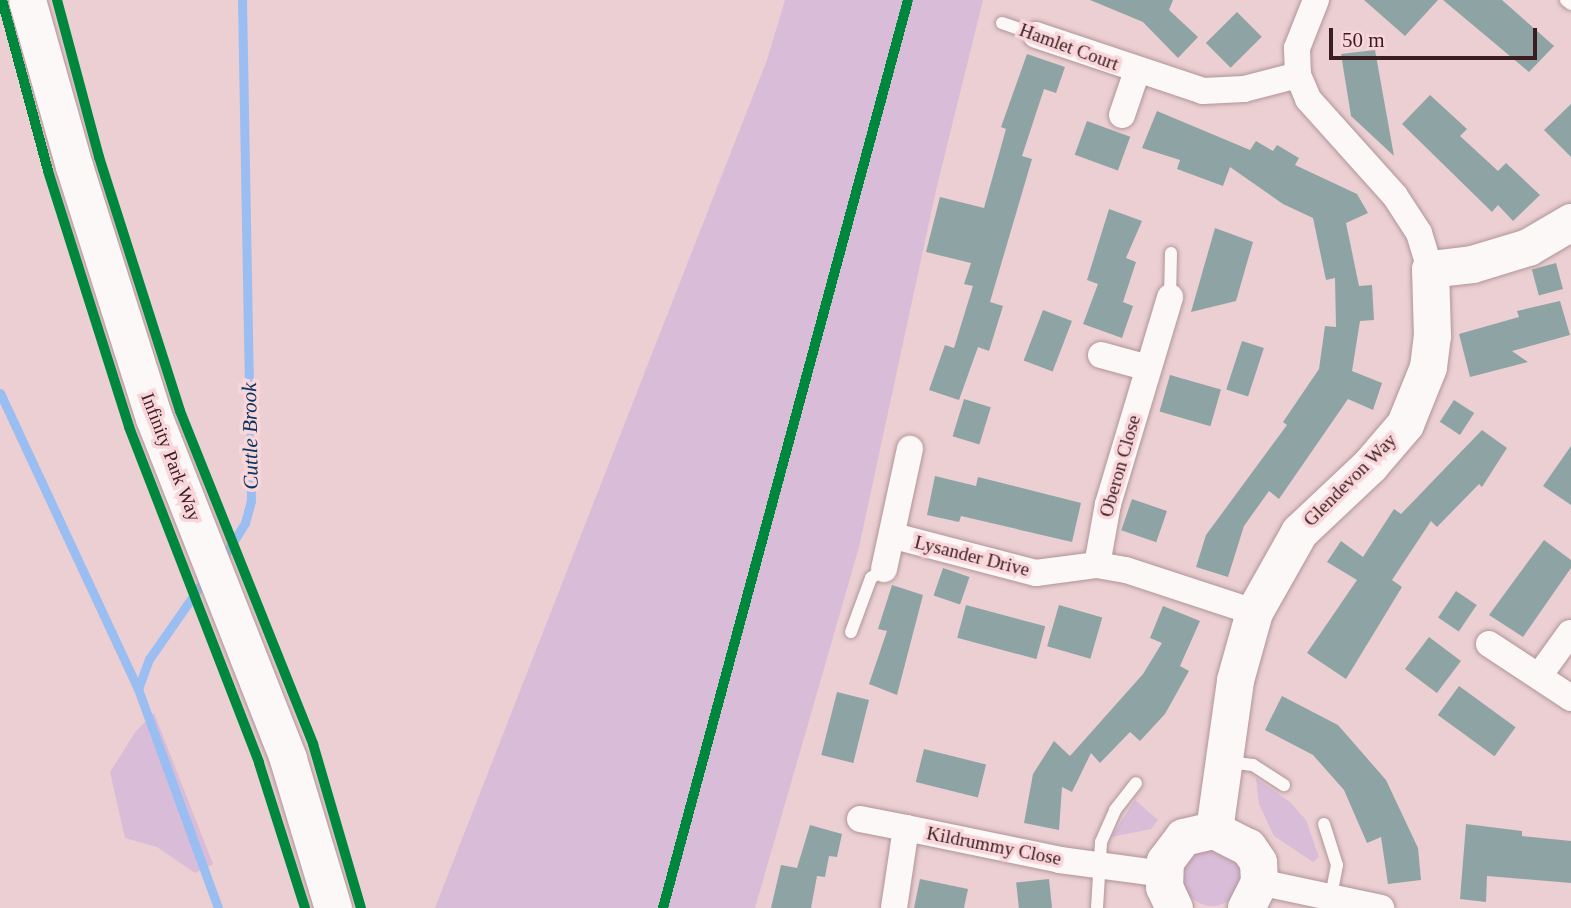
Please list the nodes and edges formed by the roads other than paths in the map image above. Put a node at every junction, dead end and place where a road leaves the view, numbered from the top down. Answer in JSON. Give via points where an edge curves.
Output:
{"nodes":[{"id":1,"x":27,"y":0,"type":"edge"},
{"id":2,"x":1316,"y":0,"type":"edge"},
{"id":3,"x":1566,"y":0,"type":"edge"},
{"id":4,"x":1571,"y":4,"type":"edge"},
{"id":5,"x":1002,"y":23,"type":"dead end"},
{"id":6,"x":1036,"y":35,"type":"joint"},
{"id":7,"x":1137,"y":71,"type":"junction"},
{"id":8,"x":1298,"y":75,"type":"junction"},
{"id":9,"x":1122,"y":115,"type":"dead end"},
{"id":10,"x":1571,"y":222,"type":"edge"},
{"id":11,"x":1171,"y":253,"type":"dead end"},
{"id":12,"x":1430,"y":269,"type":"junction"},
{"id":13,"x":1170,"y":297,"type":"joint"},
{"id":14,"x":1101,"y":355,"type":"dead end"},
{"id":15,"x":1148,"y":368,"type":"junction"},
{"id":16,"x":910,"y":449,"type":"dead end"},
{"id":17,"x":894,"y":536,"type":"junction"},
{"id":18,"x":1097,"y":565,"type":"junction"},
{"id":19,"x":884,"y":569,"type":"joint"},
{"id":20,"x":1254,"y":612,"type":"junction"},
{"id":21,"x":851,"y":632,"type":"dead end"},
{"id":22,"x":1570,"y":632,"type":"edge"},
{"id":23,"x":1489,"y":643,"type":"dead end"},
{"id":24,"x":1539,"y":676,"type":"junction"},
{"id":25,"x":1571,"y":698,"type":"edge"},
{"id":26,"x":1221,"y":762,"type":"junction"},
{"id":27,"x":1136,"y":783,"type":"dead end"},
{"id":28,"x":1284,"y":785,"type":"dead end"},
{"id":29,"x":860,"y":819,"type":"dead end"},
{"id":30,"x":1324,"y":824,"type":"dead end"},
{"id":31,"x":906,"y":828,"type":"junction"},
{"id":32,"x":1214,"y":830,"type":"junction"},
{"id":33,"x":1096,"y":865,"type":"junction"},
{"id":34,"x":1163,"y":874,"type":"junction"},
{"id":35,"x":1252,"y":895,"type":"edge"},
{"id":36,"x":1330,"y":902,"type":"edge"},
{"id":37,"x":333,"y":908,"type":"edge"},
{"id":38,"x":894,"y":908,"type":"edge"},
{"id":39,"x":1097,"y":908,"type":"edge"},
{"id":40,"x":1174,"y":908,"type":"edge"},
{"id":41,"x":1381,"y":908,"type":"edge"}],
"edges":[{"from":1,"to":37,"type":"street","name":"Infinity Park Way","via":[[154,418],[288,759]]},
{"from":2,"to":8,"type":"street","via":[[1297,48]]},
{"from":3,"to":4,"type":"lane"},
{"from":5,"to":6,"type":"lane","name":"Hamlet Court"},
{"from":6,"to":7,"type":"street","name":"Hamlet Court"},
{"from":7,"to":8,"type":"street","name":"Hamlet Court","via":[[1203,91],[1244,89]]},
{"from":7,"to":9,"type":"street","name":"Hamlet Court"},
{"from":8,"to":12,"type":"street","name":"Glendevon Way","via":[[1308,99],[1395,196],[1419,233]]},
{"from":10,"to":12,"type":"street","via":[[1528,247],[1472,264]]},
{"from":11,"to":13,"type":"lane"},
{"from":12,"to":20,"type":"street","name":"Glendevon Way","via":[[1432,336],[1414,406],[1387,447],[1299,532]]},
{"from":13,"to":15,"type":"street","name":"Oberon Close"},
{"from":14,"to":15,"type":"street"},
{"from":15,"to":18,"type":"street","name":"Oberon Close","via":[[1108,504]]},
{"from":16,"to":17,"type":"street","name":"Lysander Drive"},
{"from":17,"to":18,"type":"street","name":"Lysander Drive","via":[[1036,573]]},
{"from":17,"to":19,"type":"street","name":"Lysander Drive"},
{"from":18,"to":20,"type":"street","name":"Lysander Drive"},
{"from":19,"to":21,"type":"lane","via":[[871,578]]},
{"from":20,"to":26,"type":"street","name":"Glendevon Way"},
{"from":22,"to":24,"type":"street"},
{"from":23,"to":24,"type":"street"},
{"from":24,"to":25,"type":"street"},
{"from":26,"to":28,"type":"lane","via":[[1253,765]]},
{"from":26,"to":32,"type":"street","name":"Glendevon Way"},
{"from":27,"to":33,"type":"lane","via":[[1115,810]]},
{"from":29,"to":31,"type":"street"},
{"from":30,"to":36,"type":"lane","via":[[1337,865]]},
{"from":31,"to":33,"type":"street","name":"Kildrummy Close"},
{"from":31,"to":38,"type":"street","name":"Kildrummy Close"},
{"from":32,"to":34,"type":"street","via":[[1183,837],[1165,860]]},
{"from":32,"to":35,"type":"street","via":[[1248,847],[1258,862]]},
{"from":33,"to":34,"type":"street","name":"Kildrummy Close"},
{"from":33,"to":39,"type":"lane"},
{"from":34,"to":40,"type":"street"},
{"from":35,"to":36,"type":"street"},
{"from":36,"to":41,"type":"street"}]}
